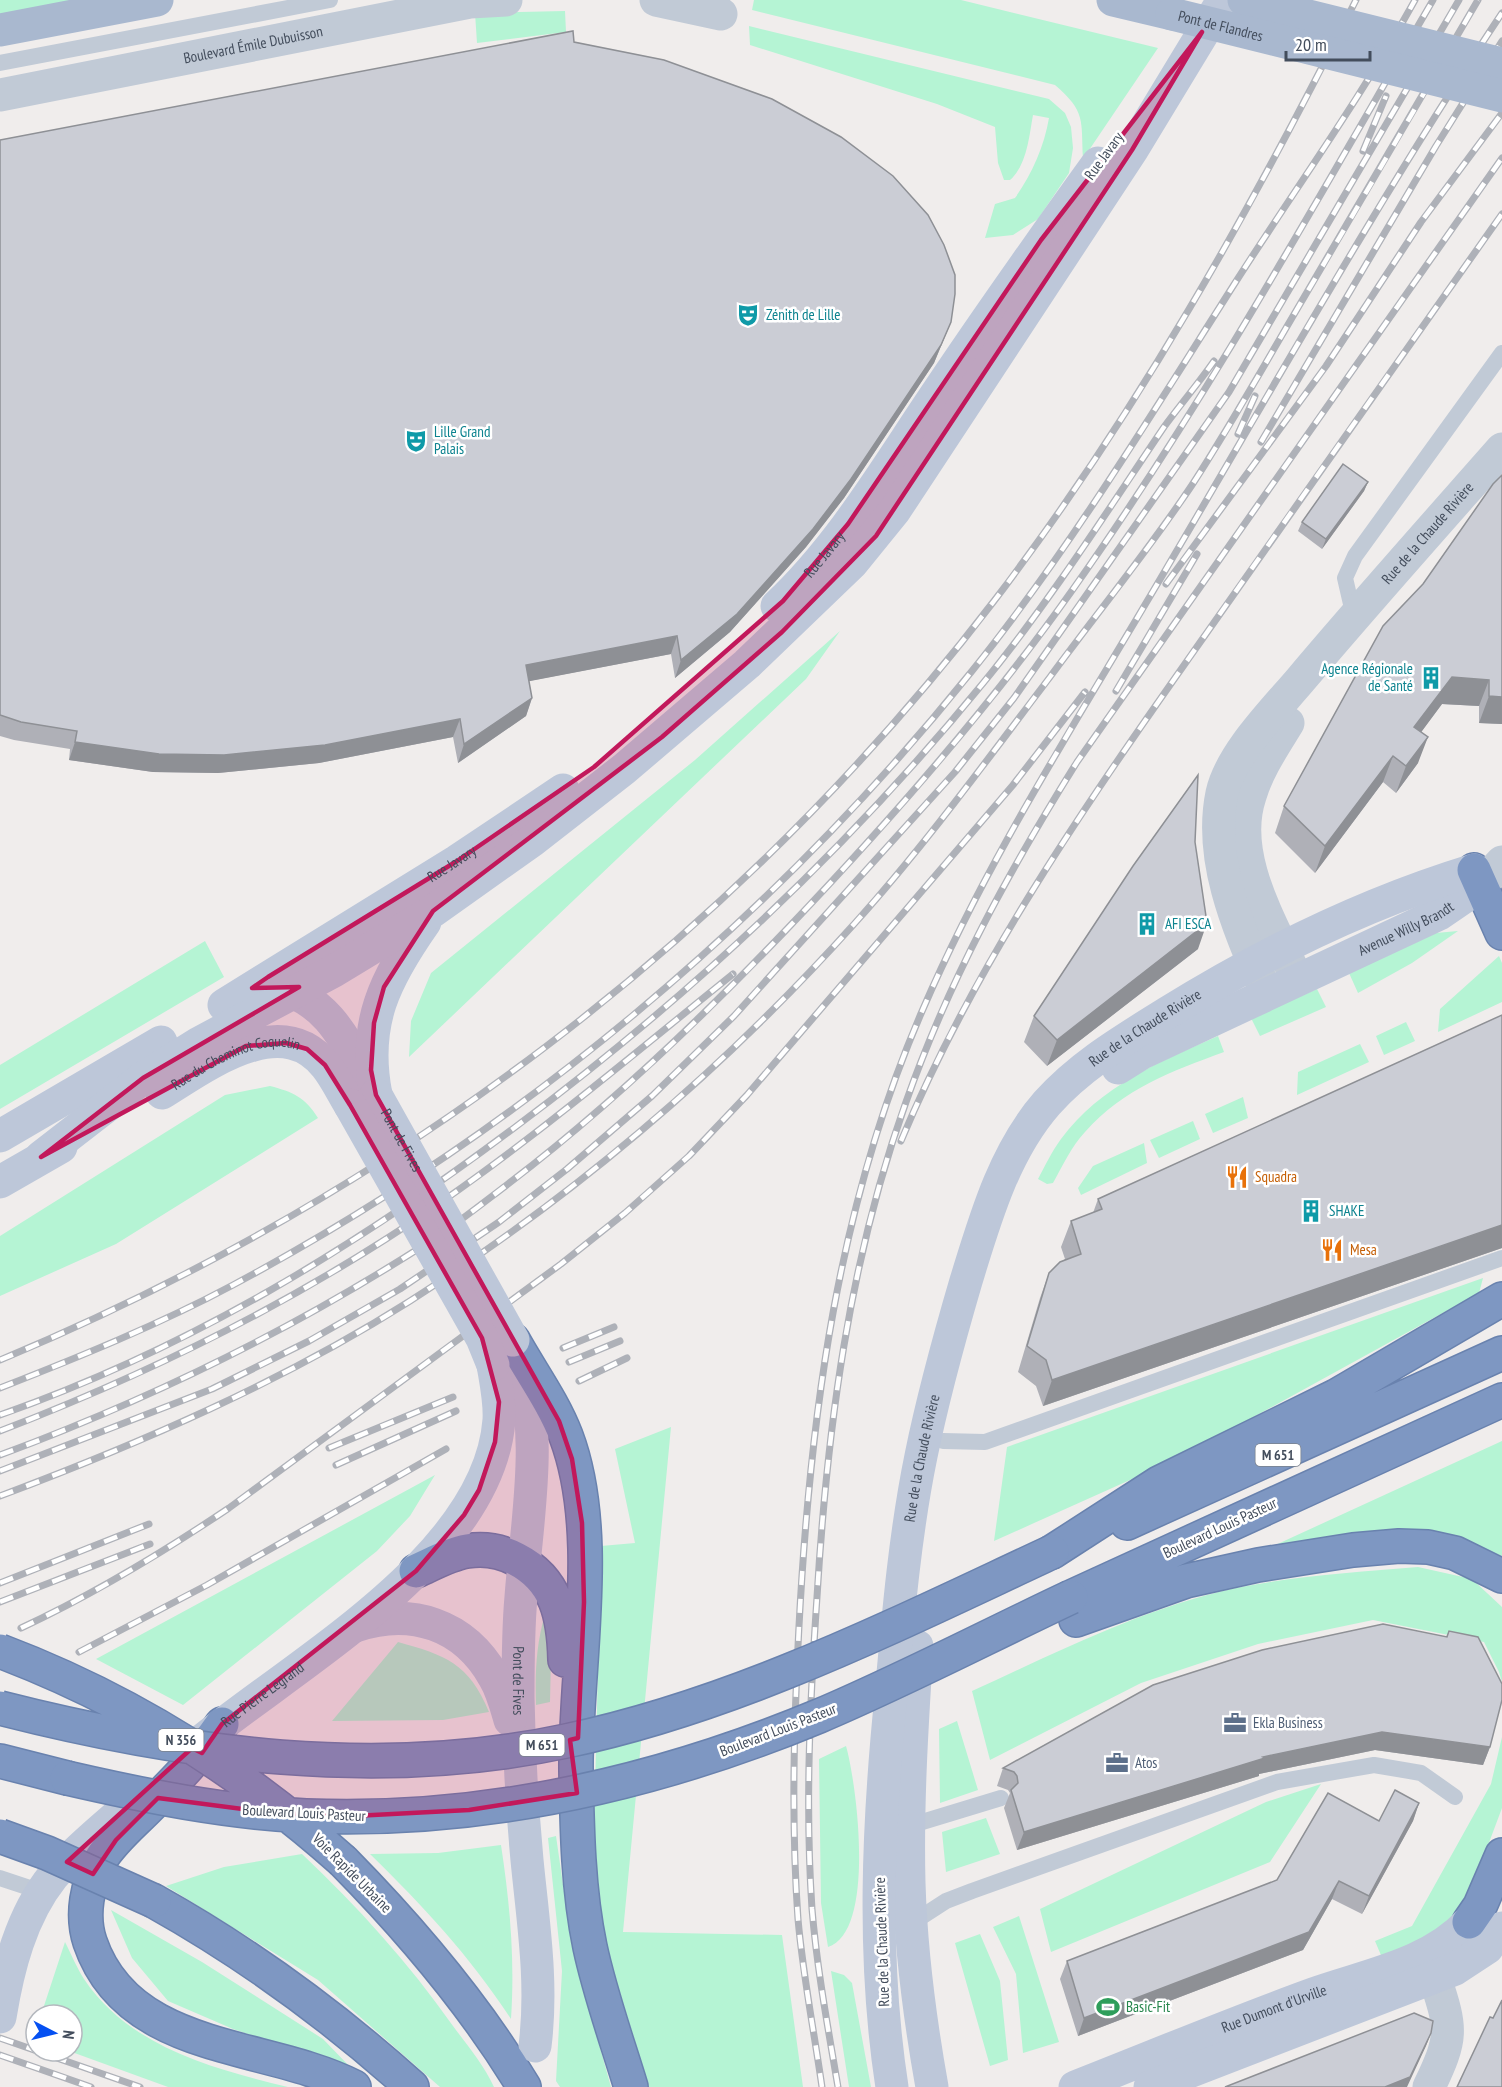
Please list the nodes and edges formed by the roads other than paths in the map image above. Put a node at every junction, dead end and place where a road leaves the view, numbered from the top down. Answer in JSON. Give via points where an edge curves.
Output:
{"nodes":[{"id":1,"x":157,"y":0,"type":"edge"},
{"id":2,"x":330,"y":0,"type":"edge"},
{"id":3,"x":506,"y":0,"type":"edge"},
{"id":4,"x":656,"y":0,"type":"edge"},
{"id":5,"x":1113,"y":0,"type":"edge"},
{"id":6,"x":1223,"y":0,"type":"edge"},
{"id":7,"x":1244,"y":0,"type":"edge"},
{"id":8,"x":721,"y":14,"type":"dead end"},
{"id":9,"x":0,"y":30,"type":"edge"},
{"id":10,"x":1202,"y":32,"type":"junction"},
{"id":11,"x":0,"y":63,"type":"edge"},
{"id":12,"x":1502,"y":64,"type":"edge"},
{"id":13,"x":0,"y":95,"type":"edge"},
{"id":14,"x":1502,"y":96,"type":"edge"},
{"id":15,"x":1502,"y":353,"type":"edge"},
{"id":16,"x":1502,"y":449,"type":"edge"},
{"id":17,"x":1354,"y":617,"type":"junction"},
{"id":18,"x":1490,"y":870,"type":"edge"},
{"id":19,"x":433,"y":911,"type":"junction"},
{"id":20,"x":1502,"y":933,"type":"edge"},
{"id":21,"x":1283,"y":948,"type":"junction"},
{"id":22,"x":326,"y":958,"type":"junction"},
{"id":23,"x":1254,"y":963,"type":"junction"},
{"id":24,"x":1297,"y":979,"type":"junction"},
{"id":25,"x":271,"y":985,"type":"junction"},
{"id":26,"x":1266,"y":993,"type":"junction"},
{"id":27,"x":307,"y":1049,"type":"junction"},
{"id":28,"x":363,"y":1100,"type":"junction"},
{"id":29,"x":0,"y":1137,"type":"edge"},
{"id":30,"x":40,"y":1157,"type":"junction"},
{"id":31,"x":0,"y":1182,"type":"edge"},
{"id":32,"x":1502,"y":1258,"type":"edge"},
{"id":33,"x":1502,"y":1299,"type":"edge"},
{"id":34,"x":1502,"y":1318,"type":"edge"},
{"id":35,"x":503,"y":1353,"type":"junction"},
{"id":36,"x":1502,"y":1353,"type":"edge"},
{"id":37,"x":1336,"y":1396,"type":"junction"},
{"id":38,"x":1502,"y":1400,"type":"edge"},
{"id":39,"x":943,"y":1441,"type":"junction"},
{"id":40,"x":1052,"y":1552,"type":"junction"},
{"id":41,"x":524,"y":1563,"type":"junction"},
{"id":42,"x":416,"y":1571,"type":"junction"},
{"id":43,"x":1502,"y":1576,"type":"edge"},
{"id":44,"x":1074,"y":1608,"type":"junction"},
{"id":45,"x":348,"y":1629,"type":"junction"},
{"id":46,"x":0,"y":1651,"type":"edge"},
{"id":47,"x":0,"y":1708,"type":"edge"},
{"id":48,"x":222,"y":1724,"type":"junction"},
{"id":49,"x":0,"y":1761,"type":"edge"},
{"id":50,"x":576,"y":1769,"type":"junction"},
{"id":51,"x":521,"y":1784,"type":"junction"},
{"id":52,"x":882,"y":1785,"type":"junction"},
{"id":53,"x":1455,"y":1797,"type":"dead end"},
{"id":54,"x":1001,"y":1798,"type":"dead end"},
{"id":55,"x":909,"y":1826,"type":"junction"},
{"id":56,"x":0,"y":1836,"type":"edge"},
{"id":57,"x":1502,"y":1854,"type":"edge"},
{"id":58,"x":0,"y":1878,"type":"edge"},
{"id":59,"x":42,"y":1892,"type":"junction"},
{"id":60,"x":1469,"y":1922,"type":"joint"},
{"id":61,"x":912,"y":1923,"type":"junction"},
{"id":62,"x":1497,"y":1945,"type":"edge"},
{"id":63,"x":1435,"y":1978,"type":"junction"},
{"id":64,"x":0,"y":2017,"type":"edge"},
{"id":65,"x":535,"y":2046,"type":"dead end"},
{"id":66,"x":354,"y":2087,"type":"edge"},
{"id":67,"x":412,"y":2087,"type":"edge"},
{"id":68,"x":524,"y":2087,"type":"edge"},
{"id":69,"x":631,"y":2087,"type":"edge"},
{"id":70,"x":892,"y":2087,"type":"edge"},
{"id":71,"x":932,"y":2087,"type":"edge"},
{"id":72,"x":1075,"y":2087,"type":"edge"},
{"id":73,"x":1150,"y":2087,"type":"edge"},
{"id":74,"x":1429,"y":2087,"type":"edge"}],
"edges":[{"from":1,"to":9,"type":"main road"},
{"from":2,"to":11,"type":"lane"},
{"from":3,"to":13,"type":"street","name":"Boulevard Émile Dubuisson","via":[[470,2]]},
{"from":4,"to":8,"type":"street"},
{"from":5,"to":14,"type":"main road","name":"Pont de Flandres","bridge":true},
{"from":6,"to":10,"type":"main road","name":"Rue Javary"},
{"from":7,"to":12,"type":"main road","name":"Pont de Flandres","bridge":true},
{"from":10,"to":19,"type":"main road","name":"Rue Javary","via":[[1132,150],[914,482],[852,562],[747,664],[624,769]]},
{"from":10,"to":22,"type":"main road","name":"Rue Javary","via":[[1119,134],[1041,240],[848,524],[783,601],[706,673],[586,774],[457,861]]},
{"from":15,"to":17,"type":"lane","via":[[1355,556],[1345,578]]},
{"from":16,"to":17,"type":"street","name":"Rue de la Chaude Rivière"},
{"from":17,"to":21,"type":"street","name":"Rue de la Chaude Rivière","via":[[1266,759],[1249,798],[1245,849]]},
{"from":17,"to":23,"type":"street","name":"Rue de la Chaude Rivière","via":[[1259,729],[1236,761],[1222,791],[1219,827],[1223,864],[1239,930]]},
{"from":18,"to":20,"type":"highway"},
{"from":18,"to":21,"type":"main road","name":"Avenue Willy Brandt","via":[[1427,885]]},
{"from":18,"to":24,"type":"main road","name":"Avenue Willy Brandt","via":[[1439,914]]},
{"from":19,"to":22,"type":"main road","name":"Rue Javary"},
{"from":19,"to":28,"type":"main road","name":"Rue Javary","via":[[384,987],[374,1023],[371,1070]]},
{"from":21,"to":23,"type":"main road","name":"Rue de la Chaude Rivière"},
{"from":21,"to":24,"type":"street","name":"Rue de la Chaude Rivière"},
{"from":22,"to":25,"type":"main road","name":"Rue Javary","via":[[304,963]]},
{"from":23,"to":26,"type":"street","name":"Rue de la Chaude Rivière"},
{"from":23,"to":52,"type":"main road","name":"Rue de la Chaude Rivière","via":[[1094,1059],[1046,1104],[1013,1153],[984,1226],[954,1322],[920,1460],[900,1605]]},
{"from":24,"to":26,"type":"main road","name":"Rue de la Chaude Rivière"},
{"from":25,"to":27,"type":"main road","name":"Rue Javary","via":[[294,1018]]},
{"from":25,"to":28,"type":"main road","name":"Pont de Fives","via":[[321,1008],[329,1018]]},
{"from":25,"to":29,"type":"main road"},
{"from":25,"to":30,"type":"main road","name":"Rue du Cheminot Coquelin","via":[[199,1043],[143,1078]]},
{"from":26,"to":39,"type":"main road","name":"Rue de la Chaude Rivière","via":[[1118,1068],[1076,1100],[1048,1132],[1025,1172],[1004,1226],[964,1352]]},
{"from":27,"to":28,"type":"main road","name":"Rue du Cheminot Coquelin"},
{"from":27,"to":30,"type":"main road","name":"Rue du Cheminot Coquelin","via":[[286,1043],[246,1046]]},
{"from":28,"to":35,"type":"main road","name":"Pont de Fives","bridge":true,"via":[[482,1338]]},
{"from":30,"to":31,"type":"main road","name":"Rue du Cheminot Coquelin"},
{"from":32,"to":39,"type":"lane","via":[[985,1443]]},
{"from":33,"to":37,"type":"highway"},
{"from":34,"to":37,"type":"lane"},
{"from":35,"to":41,"type":"main road","name":"Pont de Fives","via":[[520,1361],[531,1423],[533,1468]]},
{"from":35,"to":42,"type":"main road","name":"Rue Pierre Legrand","via":[[499,1420],[479,1490],[464,1515]]},
{"from":35,"to":50,"type":"highway","via":[[559,1421],[578,1487],[584,1602]]},
{"from":36,"to":40,"type":"highway","number":"M 651","via":[[1135,1520]]},
{"from":37,"to":40,"type":"highway","via":[[1159,1483]]},
{"from":38,"to":44,"type":"highway","name":"Boulevard Louis Pasteur"},
{"from":39,"to":55,"type":"main road","name":"Rue de la Chaude Rivière","via":[[917,1647]]},
{"from":40,"to":47,"type":"highway","number":"M 651","bridge":true,"via":[[862,1640],[741,1689],[638,1723],[535,1747],[428,1759],[276,1756],[159,1742]]},
{"from":41,"to":42,"type":"highway","via":[[496,1551],[481,1550],[449,1556]]},
{"from":41,"to":50,"type":"highway","via":[[544,1578],[559,1609],[569,1733]]},
{"from":41,"to":51,"type":"main road","name":"Pont de Fives","via":[[518,1696]]},
{"from":42,"to":45,"type":"main road","name":"Rue Pierre Legrand"},
{"from":43,"to":44,"type":"highway","via":[[1455,1553],[1399,1546],[1258,1565]]},
{"from":44,"to":49,"type":"highway","name":"Boulevard Louis Pasteur","bridge":true,"via":[[867,1715],[820,1715],[708,1757],[615,1785],[523,1804],[402,1815],[305,1816],[223,1808],[128,1792]]},
{"from":45,"to":48,"type":"main road","name":"Rue Pierre Legrand"},
{"from":45,"to":51,"type":"main road","via":[[376,1619],[408,1618],[431,1622],[466,1642],[495,1678],[510,1720]]},
{"from":46,"to":68,"type":"highway","name":"Voie Rapide Urbaine","number":"N 356","bridge":true,"via":[[91,1690],[213,1759],[286,1811],[343,1861],[397,1918],[456,1987]]},
{"from":48,"to":59,"type":"main road","name":"Rue Pierre Legrand","via":[[65,1864]]},
{"from":48,"to":66,"type":"highway","via":[[198,1758],[116,1840],[98,1866],[86,1910],[87,1933],[94,1954],[118,1990],[173,2027]]},
{"from":50,"to":69,"type":"highway","via":[[590,1947]]},
{"from":51,"to":65,"type":"main road","name":"Pont de Fives","via":[[538,1967]]},
{"from":52,"to":55,"type":"lane","via":[[893,1810]]},
{"from":52,"to":70,"type":"main road","name":"Rue de la Chaude Rivière","via":[[880,1916],[885,2031]]},
{"from":53,"to":61,"type":"lane","via":[[1421,1773],[1374,1765],[1277,1782],[946,1901]]},
{"from":54,"to":55,"type":"lane"},
{"from":55,"to":61,"type":"main road","name":"Rue de la Chaude Rivière"},
{"from":56,"to":67,"type":"highway","bridge":true,"via":[[153,1901],[234,1948],[372,2051]]},
{"from":57,"to":60,"type":"highway"},
{"from":58,"to":59,"type":"lane"},
{"from":59,"to":64,"type":"main road","name":"Rue Pierre Legrand","via":[[16,1947]]},
{"from":60,"to":72,"type":"main road","name":"Rue Dumont d'Urville","via":[[1457,1935],[1427,1954]]},
{"from":61,"to":71,"type":"main road","name":"Rue de la Chaude Rivière"},
{"from":62,"to":63,"type":"main road","name":"Rue Dumont d'Urville"},
{"from":63,"to":73,"type":"main road","name":"Rue Dumont d'Urville"},
{"from":63,"to":74,"type":"street","via":[[1449,2020],[1449,2037]]}]}
